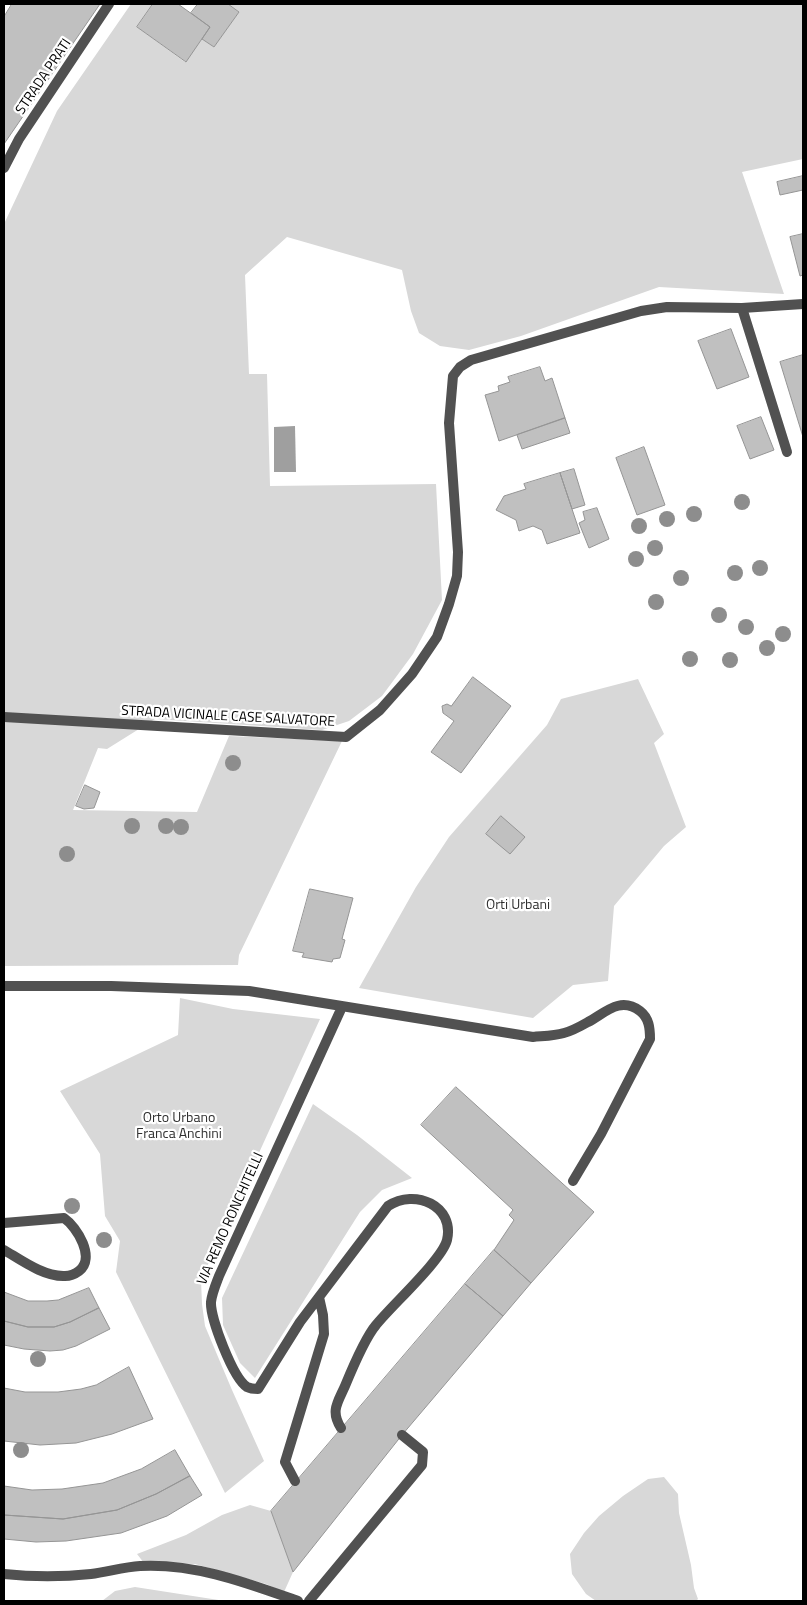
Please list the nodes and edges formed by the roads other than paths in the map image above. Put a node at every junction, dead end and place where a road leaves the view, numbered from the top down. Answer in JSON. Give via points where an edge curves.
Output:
{"nodes":[{"id":1,"x":109,"y":4,"type":"edge"},
{"id":2,"x":4,"y":168,"type":"edge"},
{"id":3,"x":803,"y":304,"type":"edge"},
{"id":4,"x":742,"y":308,"type":"junction"},
{"id":5,"x":787,"y":452,"type":"dead end"},
{"id":6,"x":4,"y":717,"type":"edge"},
{"id":7,"x":4,"y":986,"type":"edge"},
{"id":8,"x":342,"y":1007,"type":"junction"},
{"id":9,"x":573,"y":1181,"type":"dead end"},
{"id":10,"x":4,"y":1223,"type":"edge"},
{"id":11,"x":4,"y":1250,"type":"edge"},
{"id":12,"x":319,"y":1297,"type":"junction"},
{"id":13,"x":341,"y":1428,"type":"dead end"},
{"id":14,"x":402,"y":1435,"type":"dead end"},
{"id":15,"x":295,"y":1481,"type":"dead end"},
{"id":16,"x":4,"y":1574,"type":"edge"},
{"id":17,"x":298,"y":1601,"type":"edge"},
{"id":18,"x":309,"y":1601,"type":"edge"}],
"edges":[{"from":1,"to":2,"type":"street","name":"STRADA PRATI","via":[[19,139]]},
{"from":3,"to":4,"type":"street","name":"STRADA VICINALE CASE SALVATORE"},
{"from":4,"to":5,"type":"street"},
{"from":4,"to":6,"type":"street","name":"STRADA VICINALE CASE SALVATORE","via":[[667,307],[641,312],[471,360],[460,367],[452,376],[449,424],[458,552],[457,576],[449,604],[437,637],[412,674],[380,710],[346,737]]},
{"from":7,"to":8,"type":"street","via":[[249,991]]},
{"from":8,"to":9,"type":"street","via":[[533,1036],[562,1034],[618,1005],[636,1008],[648,1021],[650,1039]]},
{"from":8,"to":12,"type":"street","name":"VIA REMO RONCHITELLI","via":[[214,1289],[211,1302],[213,1316],[230,1360],[246,1386],[258,1388]]},
{"from":10,"to":11,"type":"street","via":[[64,1218],[72,1224],[87,1260],[75,1274],[57,1275],[32,1266]]},
{"from":12,"to":13,"type":"street","name":"VIA REMO RONCHITELLI","via":[[383,1211],[394,1202],[418,1198],[442,1214],[447,1240],[417,1280],[375,1326],[334,1412]]},
{"from":12,"to":15,"type":"street","via":[[324,1334],[285,1462]]},
{"from":14,"to":18,"type":"street","via":[[422,1452],[422,1465]]},
{"from":16,"to":17,"type":"street","via":[[48,1577],[140,1566],[188,1568],[238,1580]]}]}
